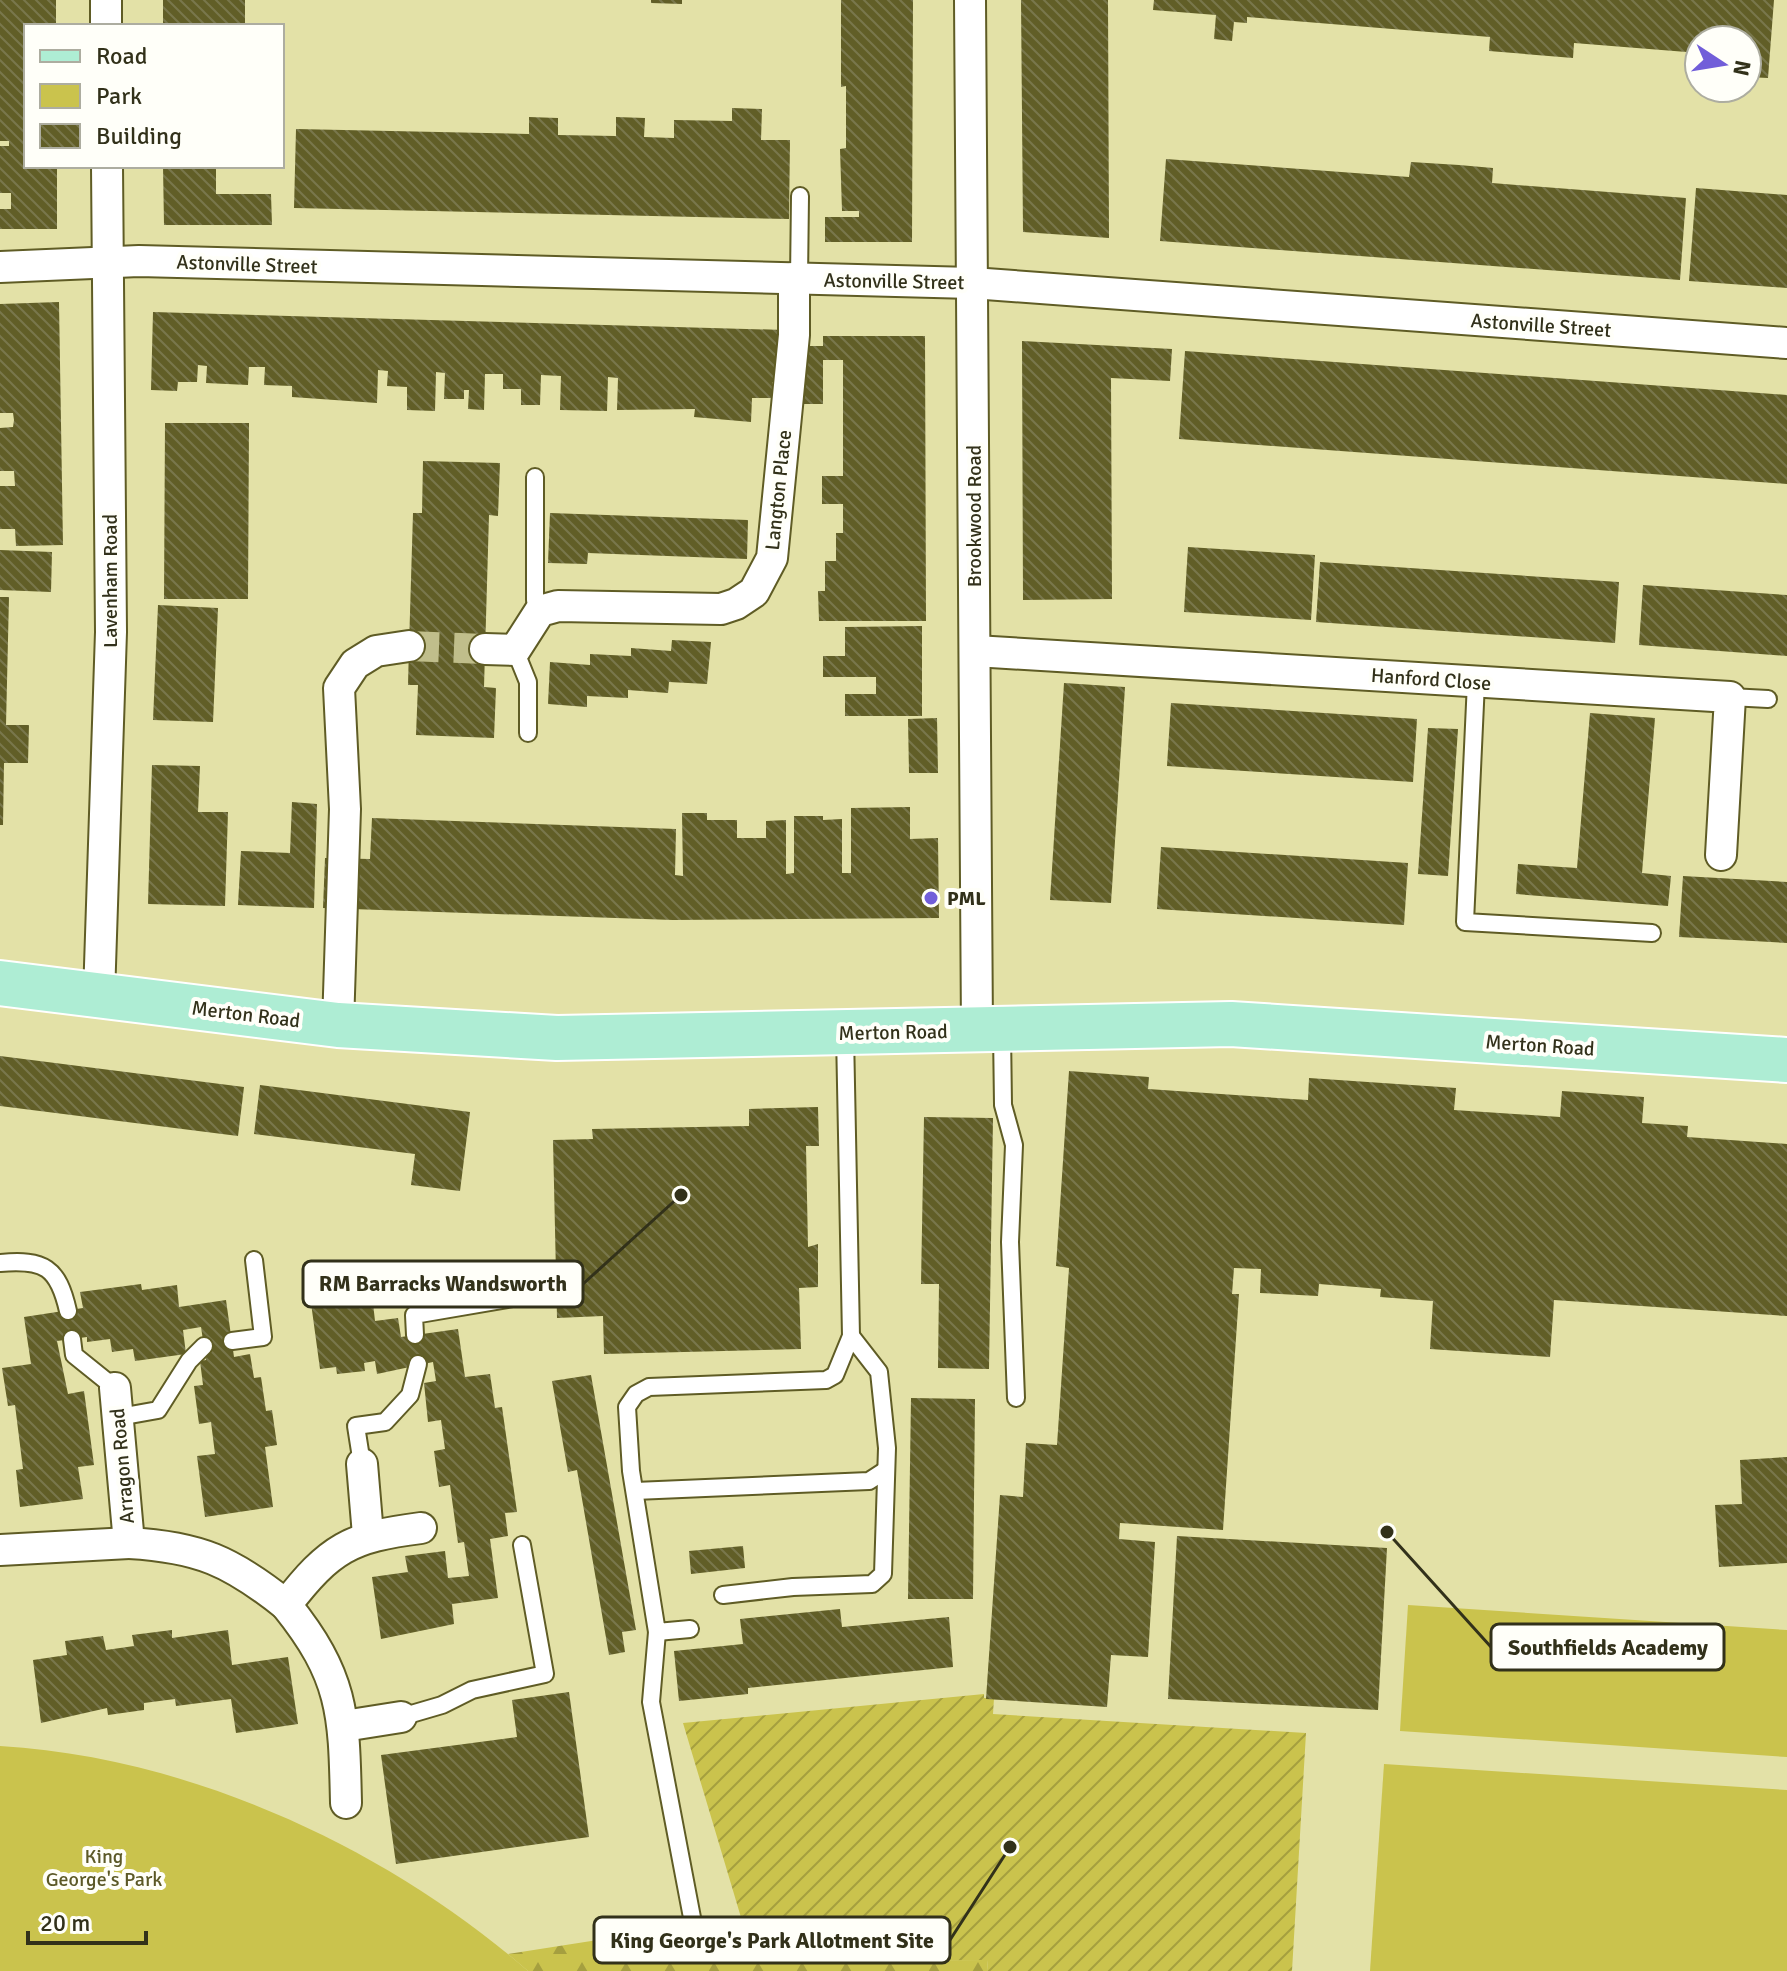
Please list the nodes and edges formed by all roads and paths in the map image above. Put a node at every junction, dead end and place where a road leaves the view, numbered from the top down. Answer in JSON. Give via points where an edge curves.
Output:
{"nodes":[{"id":1,"x":106,"y":0,"type":"edge"},
{"id":2,"x":970,"y":0,"type":"edge"},
{"id":3,"x":106,"y":24,"type":"edge"},
{"id":4,"x":107,"y":168,"type":"edge"},
{"id":5,"x":800,"y":196,"type":"dead end"},
{"id":6,"x":108,"y":262,"type":"junction"},
{"id":7,"x":0,"y":267,"type":"edge"},
{"id":8,"x":796,"y":279,"type":"junction"},
{"id":9,"x":972,"y":283,"type":"junction"},
{"id":10,"x":1787,"y":343,"type":"edge"},
{"id":11,"x":535,"y":477,"type":"dead end"},
{"id":12,"x":540,"y":611,"type":"junction"},
{"id":13,"x":409,"y":646,"type":"tunnel mouth"},
{"id":14,"x":485,"y":649,"type":"tunnel mouth"},
{"id":15,"x":515,"y":650,"type":"junction"},
{"id":16,"x":975,"y":651,"type":"junction"},
{"id":17,"x":1476,"y":682,"type":"junction"},
{"id":18,"x":1730,"y":697,"type":"junction"},
{"id":19,"x":1768,"y":699,"type":"dead end"},
{"id":20,"x":528,"y":733,"type":"dead end"},
{"id":21,"x":1721,"y":855,"type":"dead end"},
{"id":22,"x":1652,"y":933,"type":"dead end"},
{"id":23,"x":0,"y":983,"type":"edge"},
{"id":24,"x":99,"y":996,"type":"junction"},
{"id":25,"x":338,"y":1025,"type":"junction"},
{"id":26,"x":990,"y":1031,"type":"junction"},
{"id":27,"x":845,"y":1033,"type":"junction"},
{"id":28,"x":1787,"y":1060,"type":"edge"},
{"id":29,"x":254,"y":1260,"type":"dead end"},
{"id":30,"x":0,"y":1263,"type":"edge"},
{"id":31,"x":513,"y":1298,"type":"dead end"},
{"id":32,"x":68,"y":1311,"type":"dead end"},
{"id":33,"x":415,"y":1335,"type":"dead end"},
{"id":34,"x":851,"y":1336,"type":"junction"},
{"id":35,"x":72,"y":1339,"type":"dead end"},
{"id":36,"x":232,"y":1341,"type":"dead end"},
{"id":37,"x":204,"y":1346,"type":"dead end"},
{"id":38,"x":418,"y":1364,"type":"dead end"},
{"id":39,"x":1016,"y":1398,"type":"dead end"},
{"id":40,"x":117,"y":1403,"type":"junction"},
{"id":41,"x":362,"y":1464,"type":"joint"},
{"id":42,"x":886,"y":1470,"type":"junction"},
{"id":43,"x":635,"y":1491,"type":"junction"},
{"id":44,"x":421,"y":1528,"type":"dead end"},
{"id":45,"x":368,"y":1535,"type":"junction"},
{"id":46,"x":129,"y":1543,"type":"junction"},
{"id":47,"x":522,"y":1545,"type":"dead end"},
{"id":48,"x":0,"y":1550,"type":"edge"},
{"id":49,"x":723,"y":1595,"type":"dead end"},
{"id":50,"x":286,"y":1605,"type":"junction"},
{"id":51,"x":690,"y":1629,"type":"dead end"},
{"id":52,"x":657,"y":1632,"type":"junction"},
{"id":53,"x":401,"y":1717,"type":"joint"},
{"id":54,"x":344,"y":1726,"type":"junction"},
{"id":55,"x":346,"y":1803,"type":"dead end"},
{"id":56,"x":694,"y":1928,"type":"dead end"}],
"edges":[{"from":1,"to":3,"type":"street"},
{"from":2,"to":9,"type":"street","name":"Brookwood Road"},
{"from":4,"to":6,"type":"street","name":"Lavenham Road"},
{"from":5,"to":8,"type":"lane"},
{"from":6,"to":7,"type":"street","name":"Astonville Street"},
{"from":6,"to":8,"type":"street","name":"Astonville Street"},
{"from":6,"to":24,"type":"street","name":"Lavenham Road","via":[[111,632]]},
{"from":8,"to":9,"type":"street","name":"Astonville Street"},
{"from":8,"to":12,"type":"street","name":"Langton Place","via":[[772,558],[754,592],[721,609],[558,606]]},
{"from":9,"to":10,"type":"street","name":"Astonville Street"},
{"from":9,"to":16,"type":"street","name":"Brookwood Road"},
{"from":11,"to":12,"type":"lane","via":[[535,600]]},
{"from":12,"to":15,"type":"street"},
{"from":13,"to":25,"type":"street","via":[[376,651],[355,664],[339,688],[345,809]]},
{"from":14,"to":15,"type":"street"},
{"from":15,"to":20,"type":"lane","via":[[528,682]]},
{"from":16,"to":17,"type":"street","name":"Hanford Close"},
{"from":16,"to":26,"type":"street","name":"Brookwood Road"},
{"from":17,"to":18,"type":"street","name":"Hanford Close"},
{"from":17,"to":22,"type":"lane","via":[[1465,922]]},
{"from":18,"to":19,"type":"lane"},
{"from":18,"to":21,"type":"street"},
{"from":23,"to":24,"type":"main road","name":"Merton Road"},
{"from":24,"to":25,"type":"main road","name":"Merton Road"},
{"from":25,"to":27,"type":"main road","name":"Merton Road","via":[[557,1038]]},
{"from":26,"to":27,"type":"main road","name":"Merton Road"},
{"from":26,"to":28,"type":"main road","name":"Merton Road","via":[[1231,1024]]},
{"from":26,"to":39,"type":"lane","via":[[1014,1145],[1010,1242]]},
{"from":27,"to":34,"type":"lane"},
{"from":29,"to":36,"type":"lane","via":[[263,1337]]},
{"from":30,"to":32,"type":"lane","via":[[26,1260],[48,1267],[62,1286]]},
{"from":31,"to":33,"type":"lane","via":[[414,1315]]},
{"from":34,"to":42,"type":"lane","via":[[879,1372]]},
{"from":34,"to":43,"type":"lane","via":[[835,1375],[826,1380],[649,1387],[636,1394],[627,1407]]},
{"from":35,"to":40,"type":"lane","via":[[74,1355]]},
{"from":37,"to":40,"type":"lane","via":[[158,1410]]},
{"from":38,"to":41,"type":"lane","via":[[410,1395],[385,1422],[356,1426]]},
{"from":40,"to":46,"type":"street","name":"Arragon Road"},
{"from":41,"to":45,"type":"street"},
{"from":42,"to":43,"type":"lane","via":[[869,1481]]},
{"from":42,"to":49,"type":"lane","via":[[883,1574],[872,1584]]},
{"from":43,"to":52,"type":"lane"},
{"from":44,"to":45,"type":"street"},
{"from":45,"to":50,"type":"street","via":[[331,1555]]},
{"from":46,"to":48,"type":"street","name":"Arragon Road"},
{"from":46,"to":50,"type":"street","name":"Arragon Road","via":[[169,1546],[224,1562]]},
{"from":47,"to":53,"type":"lane","via":[[545,1674],[472,1690]]},
{"from":50,"to":54,"type":"street","name":"Arragon Road","via":[[331,1673]]},
{"from":51,"to":52,"type":"lane"},
{"from":52,"to":56,"type":"lane","via":[[651,1702]]},
{"from":53,"to":54,"type":"street"},
{"from":54,"to":55,"type":"street","name":"Arragon Road"}]}
